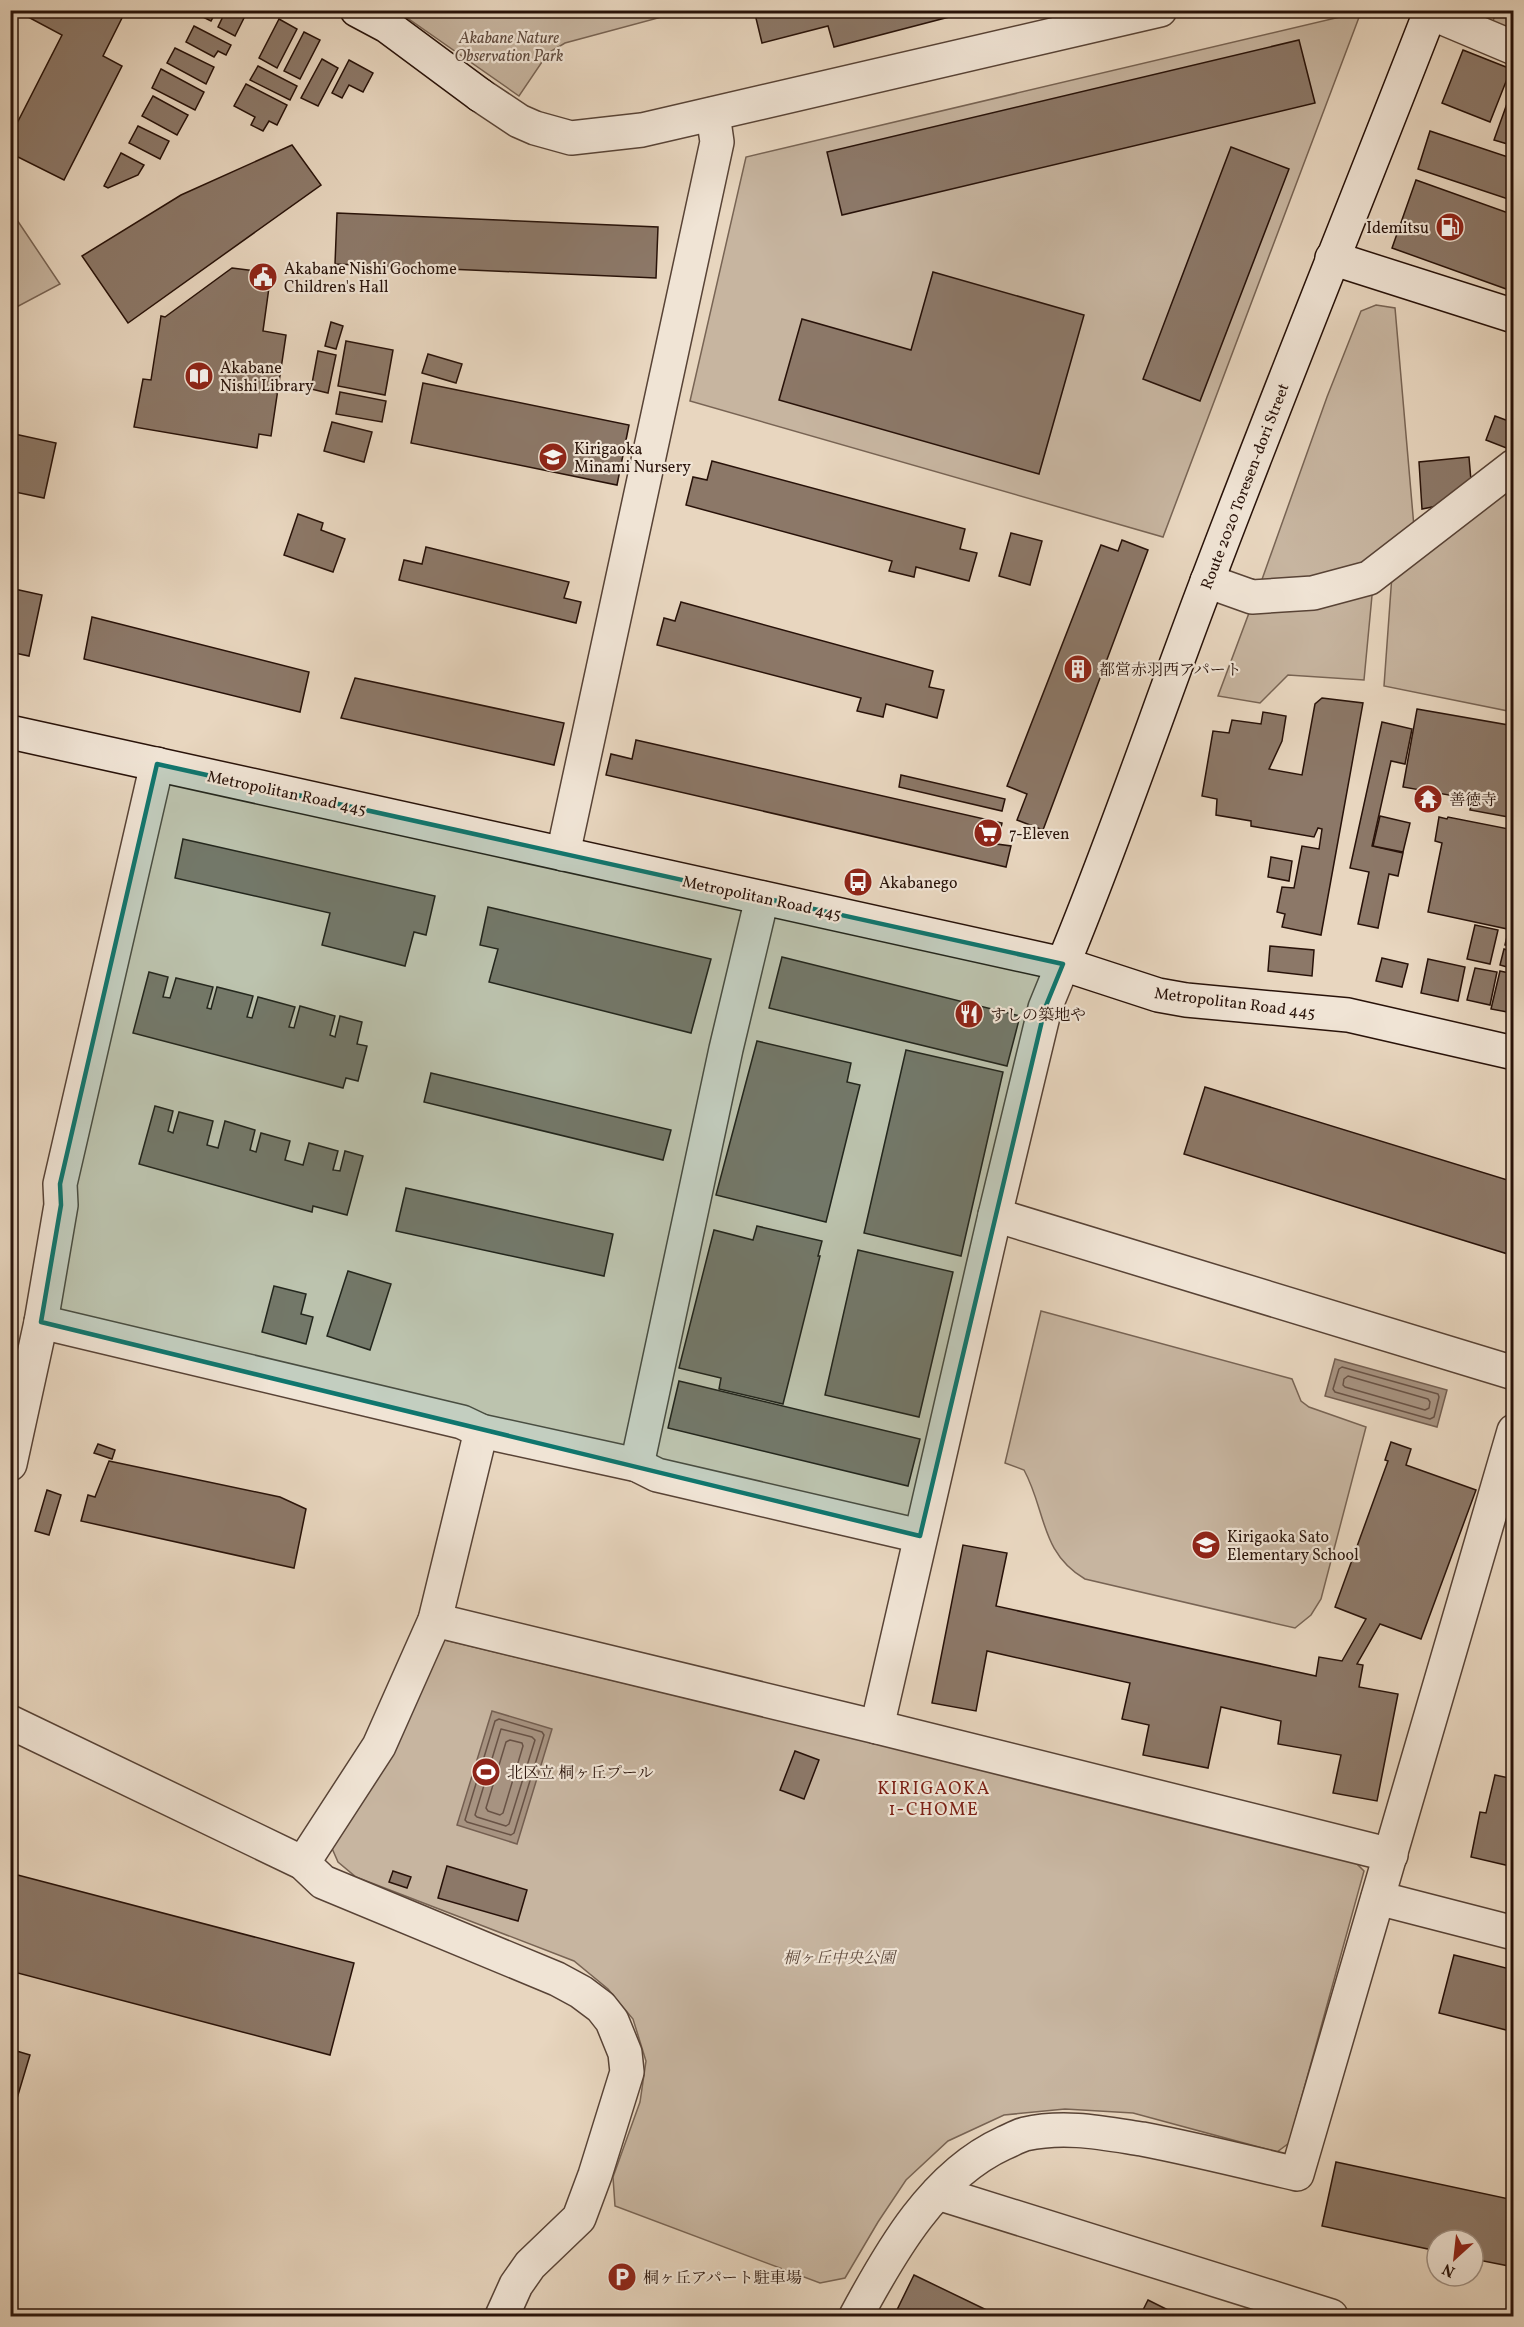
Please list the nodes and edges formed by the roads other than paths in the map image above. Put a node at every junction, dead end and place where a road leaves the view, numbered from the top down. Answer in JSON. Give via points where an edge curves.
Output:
{"nodes":[{"id":1,"x":357,"y":10,"type":"edge"},
{"id":2,"x":1160,"y":10,"type":"edge"},
{"id":3,"x":1431,"y":12,"type":"edge"},
{"id":4,"x":1514,"y":48,"type":"edge"},
{"id":5,"x":713,"y":114,"type":"junction"},
{"id":6,"x":1332,"y":258,"type":"junction"},
{"id":7,"x":1514,"y":316,"type":"edge"},
{"id":8,"x":1514,"y":466,"type":"edge"},
{"id":9,"x":1207,"y":580,"type":"junction"},
{"id":10,"x":10,"y":732,"type":"edge"},
{"id":11,"x":157,"y":764,"type":"junction"},
{"id":12,"x":562,"y":854,"type":"junction"},
{"id":13,"x":762,"y":898,"type":"junction"},
{"id":14,"x":1063,"y":964,"type":"junction"},
{"id":15,"x":1514,"y":1053,"type":"edge"},
{"id":16,"x":994,"y":1215,"type":"junction"},
{"id":17,"x":41,"y":1322,"type":"junction"},
{"id":18,"x":1514,"y":1373,"type":"edge"},
{"id":19,"x":481,"y":1431,"type":"junction"},
{"id":20,"x":1514,"y":1431,"type":"edge"},
{"id":21,"x":10,"y":1464,"type":"edge"},
{"id":22,"x":637,"y":1465,"type":"junction"},
{"id":23,"x":1504,"y":1503,"type":"edge"},
{"id":24,"x":920,"y":1536,"type":"junction"},
{"id":25,"x":435,"y":1620,"type":"junction"},
{"id":26,"x":10,"y":1722,"type":"edge"},
{"id":27,"x":877,"y":1727,"type":"junction"},
{"id":28,"x":1391,"y":1855,"type":"junction"},
{"id":29,"x":303,"y":1863,"type":"junction"},
{"id":30,"x":1378,"y":1898,"type":"junction"},
{"id":31,"x":1514,"y":1933,"type":"edge"},
{"id":32,"x":938,"y":2193,"type":"junction"},
{"id":33,"x":1317,"y":2314,"type":"edge"},
{"id":34,"x":502,"y":2316,"type":"edge"},
{"id":35,"x":856,"y":2316,"type":"edge"}],
"edges":[{"from":1,"to":5,"type":"street","via":[[387,26],[480,95],[535,128],[571,138],[642,130]]},
{"from":2,"to":5,"type":"street"},
{"from":3,"to":4,"type":"street"},
{"from":3,"to":6,"type":"street","name":"Route 2020 Toresen-dori Street"},
{"from":5,"to":12,"type":"street","via":[[717,142]]},
{"from":6,"to":7,"type":"street"},
{"from":6,"to":9,"type":"street","name":"Route 2020 Toresen-dori Street"},
{"from":8,"to":9,"type":"street","via":[[1369,578],[1313,593],[1252,597]]},
{"from":9,"to":14,"type":"street","name":"Route 2020 Toresen-dori Street"},
{"from":10,"to":11,"type":"street","name":"Metropolitan Road 445"},
{"from":11,"to":12,"type":"street","name":"Metropolitan Road 445"},
{"from":11,"to":17,"type":"street","via":[[60,1184],[61,1205]]},
{"from":12,"to":13,"type":"street","name":"Metropolitan Road 445"},
{"from":13,"to":14,"type":"street","name":"Metropolitan Road 445"},
{"from":13,"to":22,"type":"street"},
{"from":14,"to":15,"type":"street","name":"Metropolitan Road 445","via":[[1158,995],[1348,1015]]},
{"from":14,"to":16,"type":"street","name":"Route 2020 Toresen-dori Street","via":[[1045,1008]]},
{"from":16,"to":18,"type":"street"},
{"from":16,"to":24,"type":"street","name":"Route 2020 Toresen-dori Street"},
{"from":17,"to":19,"type":"street","via":[[462,1422]]},
{"from":17,"to":21,"type":"street"},
{"from":19,"to":22,"type":"street"},
{"from":19,"to":25,"type":"street"},
{"from":20,"to":23,"type":"street"},
{"from":22,"to":24,"type":"street","via":[[657,1474]]},
{"from":23,"to":28,"type":"street"},
{"from":24,"to":27,"type":"street","name":"Route 2020 Toresen-dori Street"},
{"from":25,"to":27,"type":"street"},
{"from":25,"to":29,"type":"street","via":[[379,1746]]},
{"from":26,"to":29,"type":"street"},
{"from":27,"to":28,"type":"street"},
{"from":28,"to":30,"type":"street"},
{"from":29,"to":34,"type":"street","via":[[323,1882],[558,1979],[601,2007],[619,2037],[626,2053],[627,2072],[579,2218],[530,2265]]},
{"from":30,"to":31,"type":"street"},
{"from":30,"to":32,"type":"street","via":[[1297,2174],[1170,2144],[1085,2130],[1054,2130],[1023,2134],[996,2147],[971,2162]]},
{"from":32,"to":33,"type":"street"},
{"from":32,"to":35,"type":"street","via":[[894,2251]]}]}
